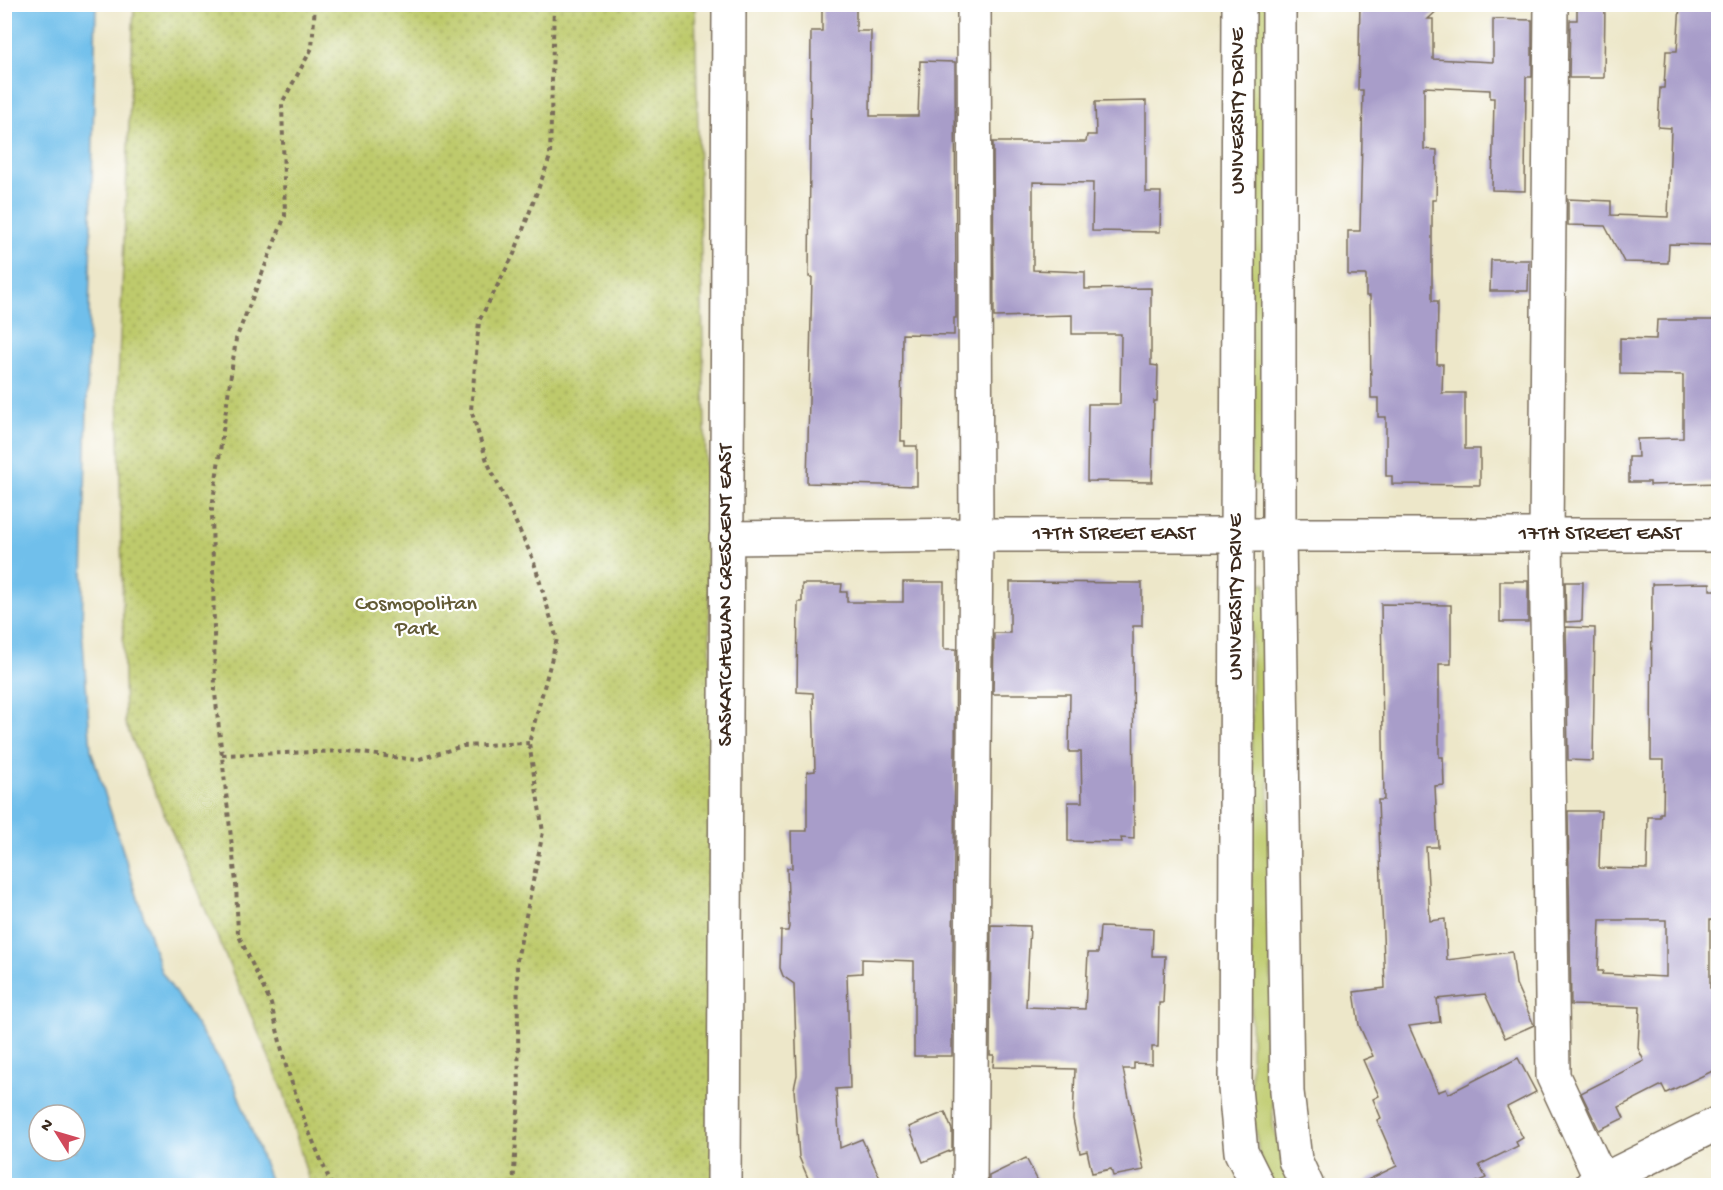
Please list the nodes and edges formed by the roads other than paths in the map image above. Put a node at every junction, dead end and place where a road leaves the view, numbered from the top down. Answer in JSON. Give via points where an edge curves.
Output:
{"nodes":[{"id":1,"x":729,"y":4,"type":"edge"},
{"id":2,"x":974,"y":4,"type":"edge"},
{"id":3,"x":1239,"y":4,"type":"edge"},
{"id":4,"x":1279,"y":4,"type":"edge"},
{"id":5,"x":1551,"y":4,"type":"edge"},
{"id":6,"x":1237,"y":534,"type":"junction"},
{"id":7,"x":1546,"y":534,"type":"junction"},
{"id":8,"x":976,"y":535,"type":"junction"},
{"id":9,"x":1279,"y":535,"type":"junction"},
{"id":10,"x":1719,"y":535,"type":"edge"},
{"id":11,"x":726,"y":538,"type":"junction"},
{"id":12,"x":1719,"y":1123,"type":"edge"},
{"id":13,"x":1599,"y":1184,"type":"edge"},
{"id":14,"x":724,"y":1185,"type":"edge"},
{"id":15,"x":970,"y":1185,"type":"edge"},
{"id":16,"x":1258,"y":1185,"type":"edge"},
{"id":17,"x":1307,"y":1185,"type":"edge"}],
"edges":[{"from":1,"to":11,"type":"street","name":"SASKATCHEWAN CRESCENT EAST"},
{"from":2,"to":8,"type":"street"},
{"from":3,"to":6,"type":"street","name":"UNIVERSITY DRIVE"},
{"from":4,"to":9,"type":"street","name":"UNIVERSITY DRIVE"},
{"from":5,"to":7,"type":"street"},
{"from":6,"to":8,"type":"street","name":"17TH STREET EAST"},
{"from":6,"to":9,"type":"street","name":"17TH STREET EAST"},
{"from":6,"to":16,"type":"street","name":"UNIVERSITY DRIVE","via":[[1236,1088],[1241,1152]]},
{"from":7,"to":9,"type":"street","name":"17TH STREET EAST"},
{"from":7,"to":10,"type":"street","name":"17TH STREET EAST"},
{"from":7,"to":13,"type":"street","via":[[1553,1076]]},
{"from":8,"to":11,"type":"street","name":"17TH STREET EAST"},
{"from":8,"to":15,"type":"street"},
{"from":9,"to":17,"type":"street","name":"UNIVERSITY DRIVE","via":[[1287,1092],[1295,1160]]},
{"from":11,"to":14,"type":"street","name":"SASKATCHEWAN CRESCENT EAST"},
{"from":12,"to":13,"type":"street"}]}
